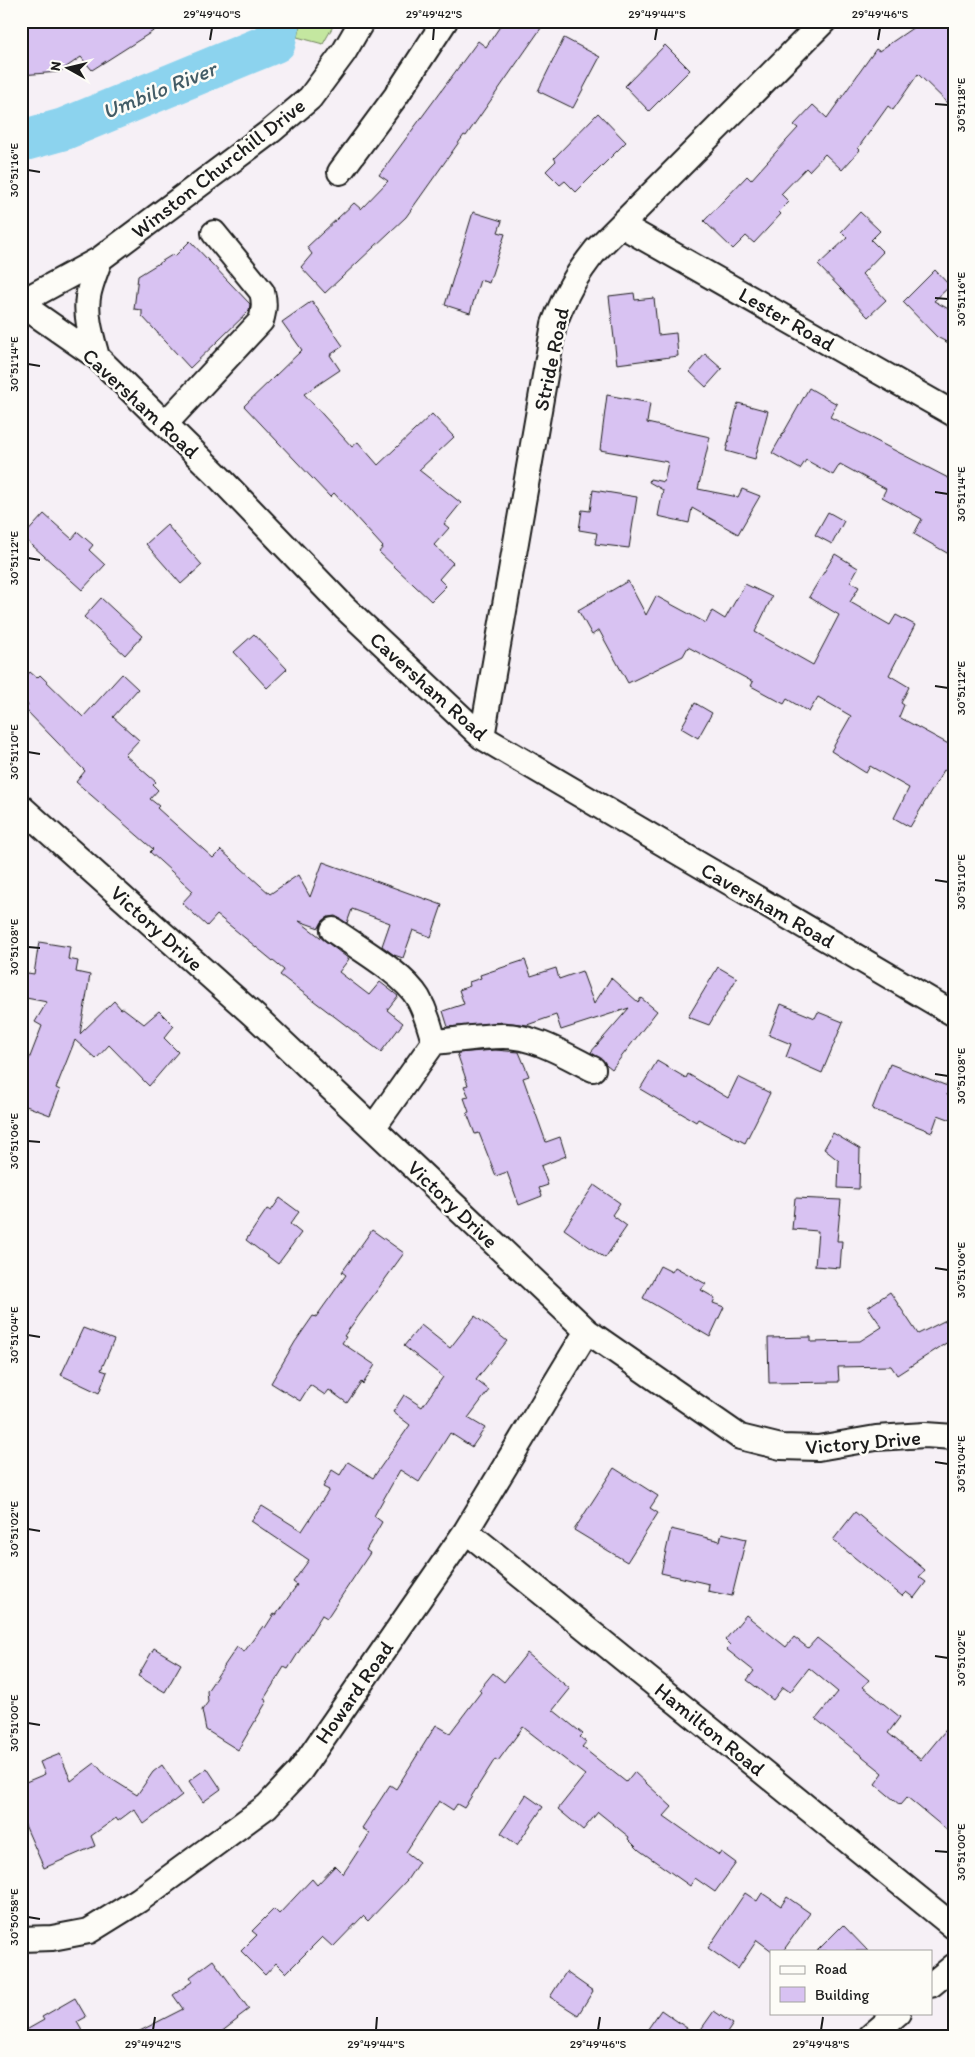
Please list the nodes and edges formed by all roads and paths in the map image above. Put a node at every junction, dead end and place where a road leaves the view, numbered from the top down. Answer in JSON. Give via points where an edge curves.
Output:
{"nodes":[{"id":1,"x":362,"y":21,"type":"edge"},
{"id":2,"x":445,"y":21,"type":"edge"},
{"id":3,"x":824,"y":21,"type":"edge"},
{"id":4,"x":340,"y":172,"type":"dead end"},
{"id":5,"x":621,"y":225,"type":"junction"},
{"id":6,"x":214,"y":232,"type":"dead end"},
{"id":7,"x":100,"y":259,"type":"junction"},
{"id":8,"x":21,"y":303,"type":"edge"},
{"id":9,"x":97,"y":357,"type":"junction"},
{"id":10,"x":954,"y":414,"type":"edge"},
{"id":11,"x":165,"y":424,"type":"junction"},
{"id":12,"x":482,"y":737,"type":"junction"},
{"id":13,"x":21,"y":807,"type":"edge"},
{"id":14,"x":333,"y":930,"type":"dead end"},
{"id":15,"x":954,"y":1014,"type":"edge"},
{"id":16,"x":434,"y":1042,"type":"junction"},
{"id":17,"x":593,"y":1069,"type":"dead end"},
{"id":18,"x":373,"y":1128,"type":"junction"},
{"id":19,"x":587,"y":1331,"type":"junction"},
{"id":20,"x":954,"y":1437,"type":"edge"},
{"id":21,"x":466,"y":1531,"type":"junction"},
{"id":22,"x":954,"y":1927,"type":"edge"},
{"id":23,"x":21,"y":1939,"type":"edge"},
{"id":24,"x":954,"y":1966,"type":"edge"},
{"id":25,"x":932,"y":1984,"type":"edge"},
{"id":26,"x":897,"y":2014,"type":"edge"},
{"id":27,"x":871,"y":2036,"type":"edge"}],
"edges":[{"from":1,"to":7,"type":"street","name":"Winston Churchill Drive","via":[[310,98]]},
{"from":2,"to":4,"type":"street","via":[[396,96]]},
{"from":3,"to":5,"type":"street","name":"Stride Road"},
{"from":5,"to":10,"type":"street","name":"Lester Road"},
{"from":5,"to":12,"type":"street","name":"Stride Road","via":[[578,272],[554,324]]},
{"from":6,"to":11,"type":"street","via":[[262,292],[264,311],[261,320]]},
{"from":7,"to":8,"type":"street","name":"Winston Churchill Drive"},
{"from":7,"to":9,"type":"street","via":[[87,305]]},
{"from":8,"to":9,"type":"street","name":"Caversham Road"},
{"from":9,"to":11,"type":"street","name":"Caversham Road"},
{"from":11,"to":12,"type":"street","name":"Caversham Road","via":[[344,608]]},
{"from":12,"to":15,"type":"street","name":"Caversham Road"},
{"from":13,"to":18,"type":"street","name":"Victory Drive","via":[[258,1019]]},
{"from":14,"to":16,"type":"street","via":[[401,978],[417,997]]},
{"from":16,"to":17,"type":"street","via":[[504,1036],[520,1038],[541,1044]]},
{"from":16,"to":18,"type":"street"},
{"from":18,"to":19,"type":"street","name":"Victory Drive"},
{"from":19,"to":20,"type":"street","name":"Victory Drive","via":[[740,1437],[781,1447],[818,1448],[876,1438]]},
{"from":19,"to":21,"type":"street","name":"Howard Road"},
{"from":21,"to":22,"type":"street","name":"Hamilton Road"},
{"from":21,"to":23,"type":"street","name":"Howard Road","via":[[300,1771],[267,1806],[138,1900],[88,1931],[52,1938]]},
{"from":24,"to":25,"type":"street"},
{"from":26,"to":27,"type":"street"}]}
